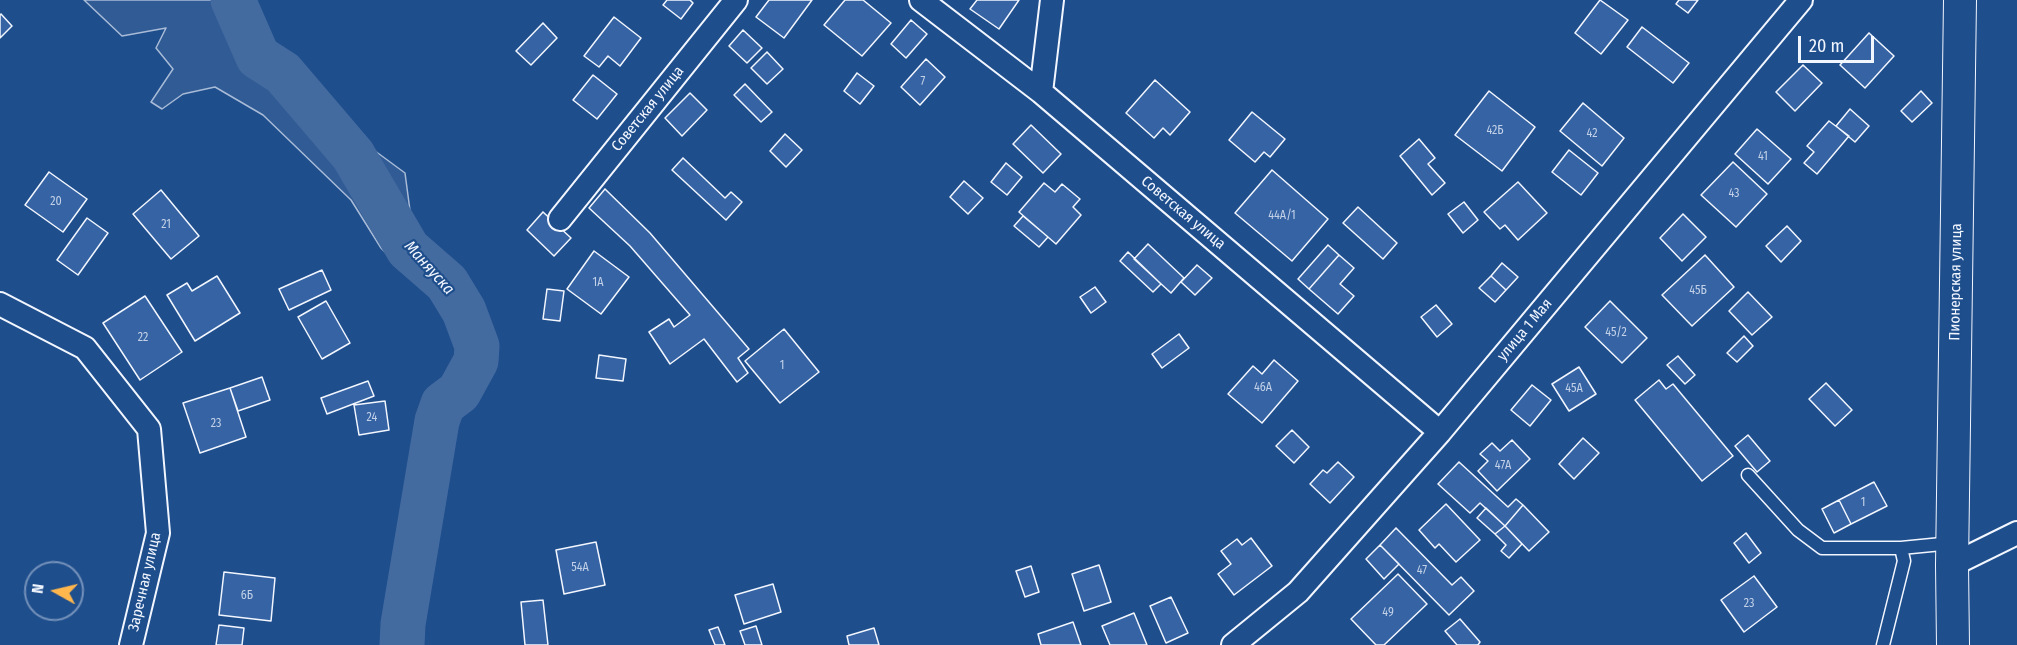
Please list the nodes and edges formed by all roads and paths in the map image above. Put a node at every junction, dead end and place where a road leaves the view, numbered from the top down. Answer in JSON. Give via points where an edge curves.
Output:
{"nodes":[{"id":1,"x":736,"y":0,"type":"edge"},
{"id":2,"x":921,"y":0,"type":"edge"},
{"id":3,"x":1052,"y":0,"type":"edge"},
{"id":4,"x":1801,"y":0,"type":"edge"},
{"id":5,"x":1960,"y":0,"type":"edge"},
{"id":6,"x":1041,"y":92,"type":"junction"},
{"id":7,"x":560,"y":219,"type":"dead end"},
{"id":8,"x":0,"y":304,"type":"edge"},
{"id":9,"x":1440,"y":432,"type":"junction"},
{"id":10,"x":1748,"y":475,"type":"dead end"},
{"id":11,"x":2017,"y":533,"type":"edge"},
{"id":12,"x":1901,"y":548,"type":"junction"},
{"id":13,"x":1952,"y":554,"type":"junction"},
{"id":14,"x":130,"y":645,"type":"edge"},
{"id":15,"x":1233,"y":645,"type":"edge"},
{"id":16,"x":1883,"y":645,"type":"edge"},
{"id":17,"x":1953,"y":645,"type":"edge"}],
"edges":[{"from":1,"to":7,"type":"street","name":"Советская улица"},
{"from":2,"to":6,"type":"street","name":"Советская улица"},
{"from":3,"to":6,"type":"street"},
{"from":4,"to":9,"type":"street","name":"улица 1 Мая"},
{"from":5,"to":13,"type":"main road","name":"Пионерская улица"},
{"from":6,"to":9,"type":"street","name":"Советская улица"},
{"from":8,"to":14,"type":"street","name":"Заречная улица","via":[[85,348],[149,429],[158,533]]},
{"from":9,"to":15,"type":"street","name":"улица 1 Мая","via":[[1298,592]]},
{"from":10,"to":12,"type":"lane","via":[[1798,530],[1822,548]]},
{"from":11,"to":13,"type":"street"},
{"from":12,"to":13,"type":"lane"},
{"from":12,"to":16,"type":"lane","via":[[1904,561]]},
{"from":13,"to":17,"type":"main road","name":"Пионерская улица"}]}
